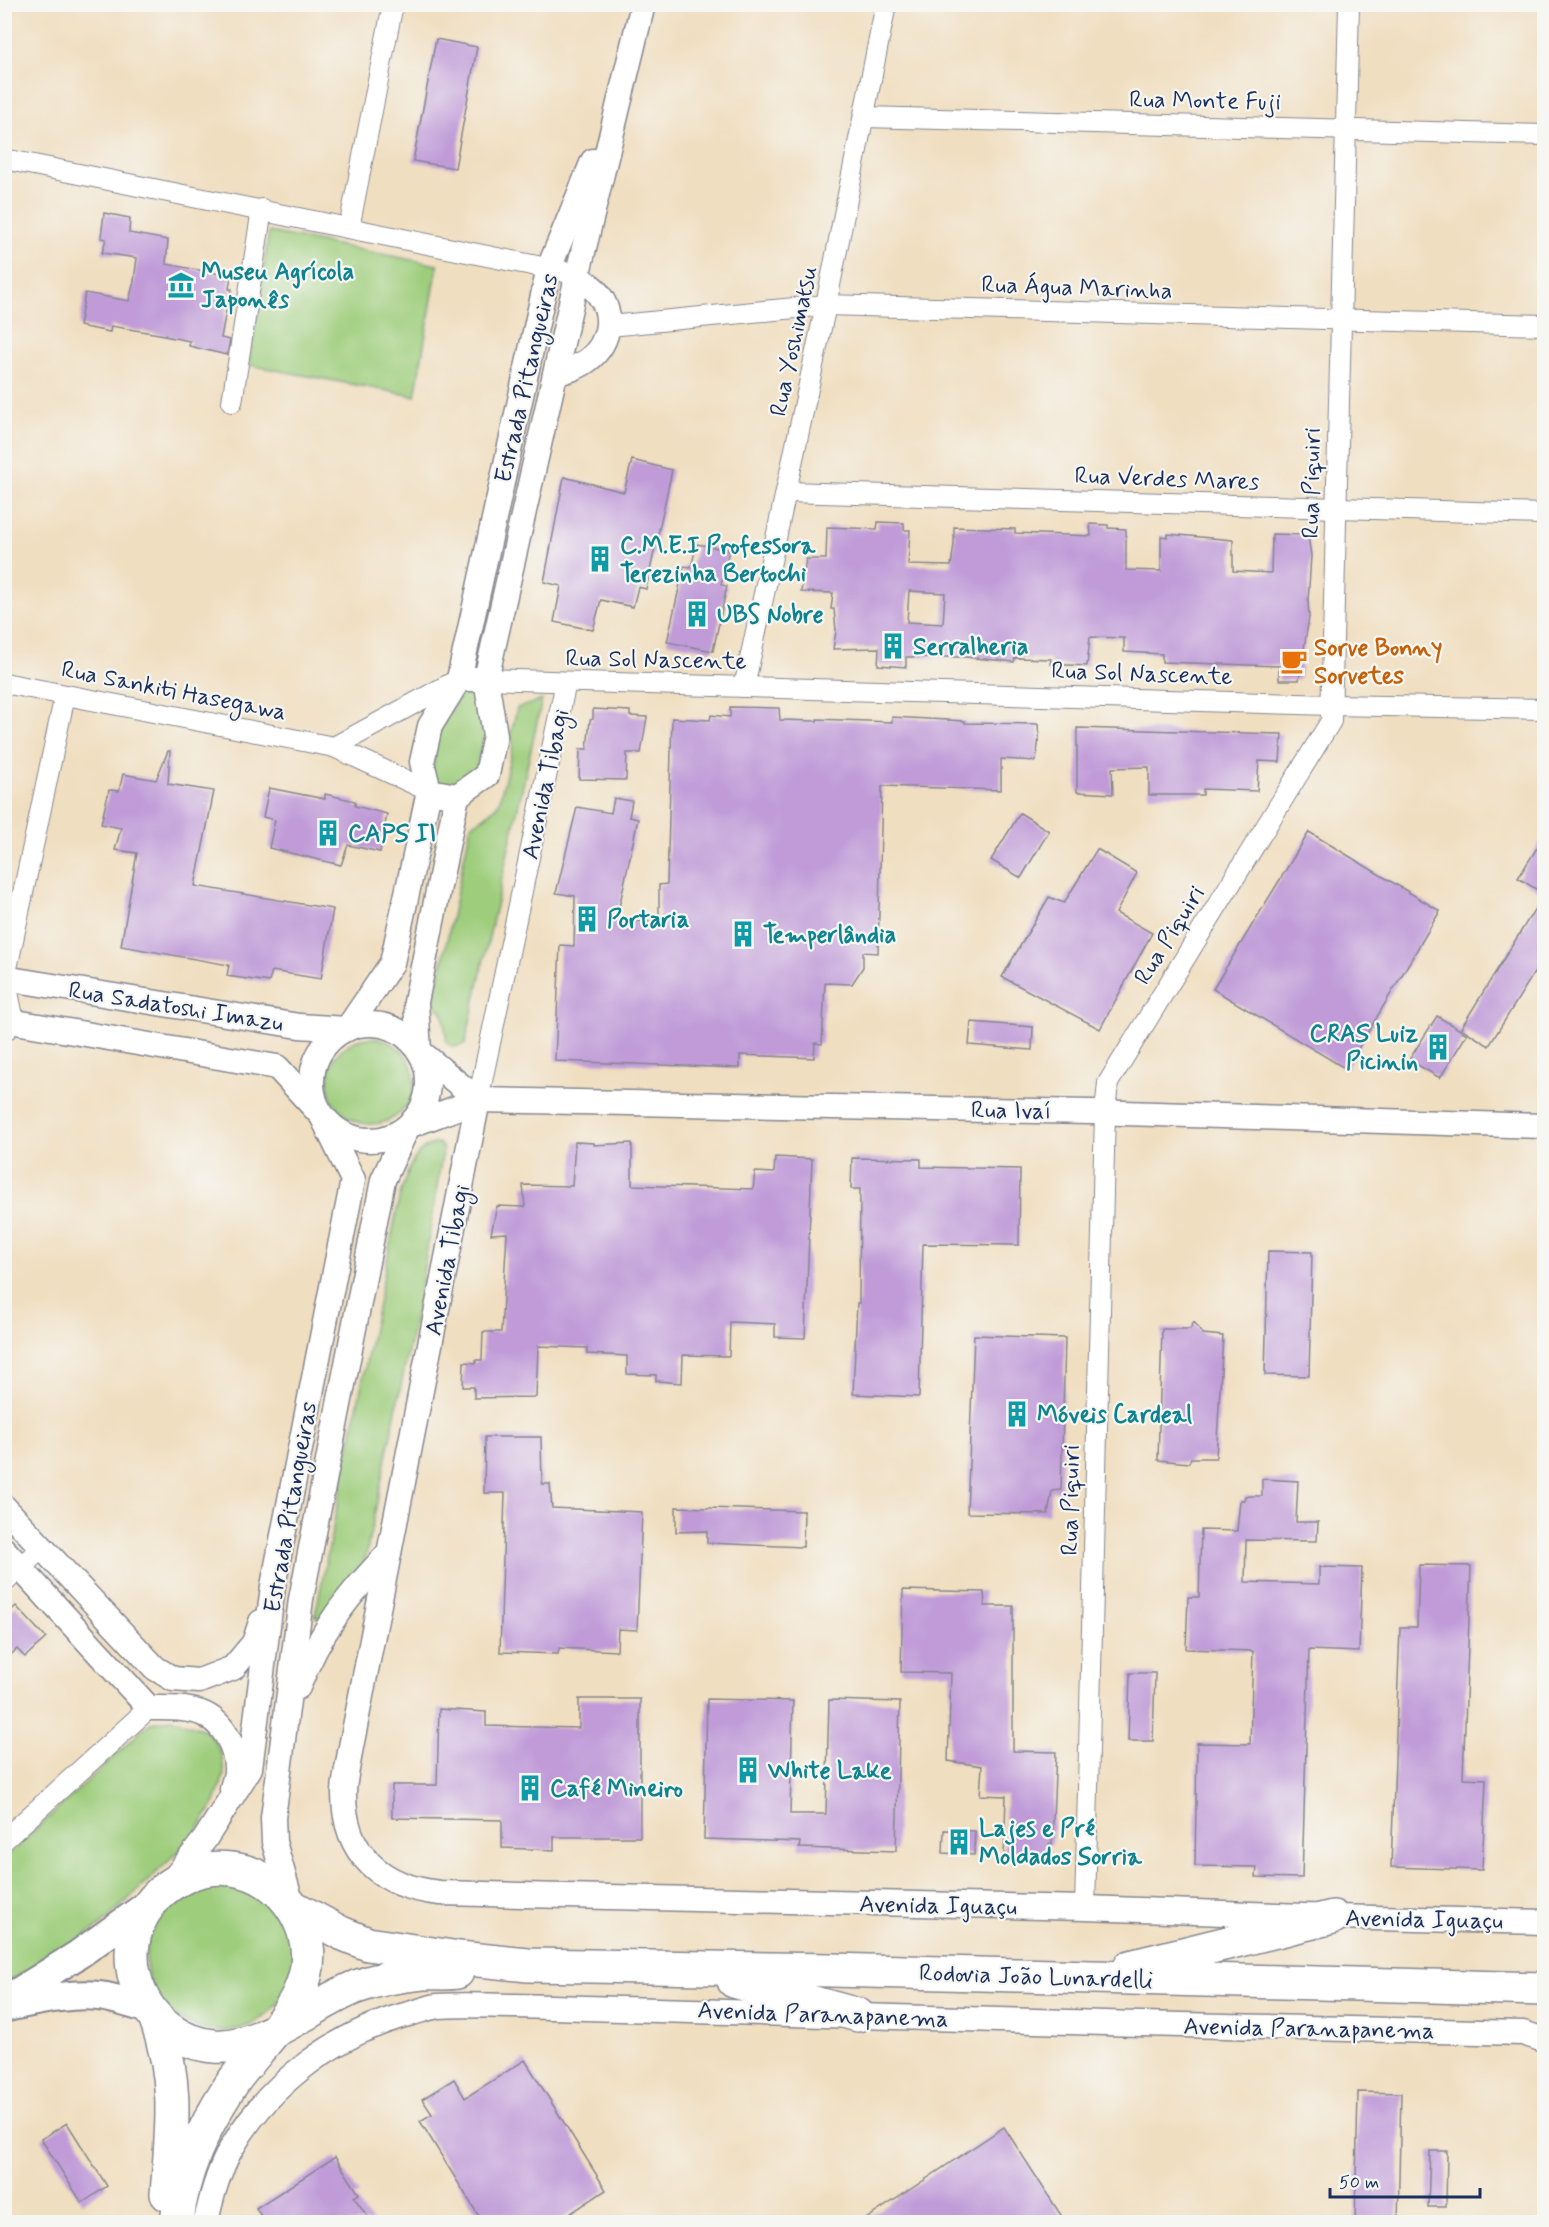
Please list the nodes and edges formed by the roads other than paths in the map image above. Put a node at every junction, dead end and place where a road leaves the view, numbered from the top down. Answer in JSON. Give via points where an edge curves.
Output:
{"nodes":[{"id":1,"x":393,"y":4,"type":"edge"},
{"id":2,"x":643,"y":4,"type":"edge"},
{"id":3,"x":885,"y":4,"type":"edge"},
{"id":4,"x":1349,"y":4,"type":"edge"},
{"id":5,"x":623,"y":87,"type":"junction"},
{"id":6,"x":864,"y":117,"type":"junction"},
{"id":7,"x":1346,"y":130,"type":"junction"},
{"id":8,"x":1545,"y":135,"type":"edge"},
{"id":9,"x":4,"y":159,"type":"edge"},
{"id":10,"x":262,"y":209,"type":"junction"},
{"id":11,"x":349,"y":228,"type":"junction"},
{"id":12,"x":549,"y":268,"type":"junction"},
{"id":13,"x":578,"y":277,"type":"junction"},
{"id":14,"x":826,"y":305,"type":"junction"},
{"id":15,"x":1340,"y":320,"type":"junction"},
{"id":16,"x":1545,"y":325,"type":"edge"},
{"id":17,"x":609,"y":326,"type":"junction"},
{"id":18,"x":555,"y":374,"type":"junction"},
{"id":19,"x":232,"y":402,"type":"dead end"},
{"id":20,"x":787,"y":492,"type":"junction"},
{"id":21,"x":1337,"y":509,"type":"junction"},
{"id":22,"x":1545,"y":514,"type":"edge"},
{"id":23,"x":459,"y":679,"type":"junction"},
{"id":24,"x":486,"y":680,"type":"junction"},
{"id":25,"x":566,"y":682,"type":"junction"},
{"id":26,"x":4,"y":683,"type":"edge"},
{"id":27,"x":744,"y":687,"type":"junction"},
{"id":28,"x":65,"y":695,"type":"junction"},
{"id":29,"x":1331,"y":705,"type":"junction"},
{"id":30,"x":1545,"y":709,"type":"edge"},
{"id":31,"x":334,"y":747,"type":"junction"},
{"id":32,"x":429,"y":791,"type":"junction"},
{"id":33,"x":457,"y":796,"type":"junction"},
{"id":34,"x":5,"y":978,"type":"edge"},
{"id":35,"x":8,"y":1024,"type":"edge"},
{"id":36,"x":347,"y":1029,"type":"junction"},
{"id":37,"x":419,"y":1051,"type":"junction"},
{"id":38,"x":478,"y":1100,"type":"junction"},
{"id":39,"x":1105,"y":1112,"type":"junction"},
{"id":40,"x":322,"y":1116,"type":"junction"},
{"id":41,"x":408,"y":1126,"type":"junction"},
{"id":42,"x":1545,"y":1126,"type":"edge"},
{"id":43,"x":4,"y":1507,"type":"edge"},
{"id":44,"x":42,"y":1548,"type":"junction"},
{"id":45,"x":4,"y":1550,"type":"edge"},
{"id":46,"x":389,"y":1553,"type":"junction"},
{"id":47,"x":13,"y":1575,"type":"edge"},
{"id":48,"x":273,"y":1586,"type":"junction"},
{"id":49,"x":149,"y":1708,"type":"junction"},
{"id":50,"x":286,"y":1720,"type":"junction"},
{"id":51,"x":227,"y":1806,"type":"junction"},
{"id":52,"x":352,"y":1839,"type":"joint"},
{"id":53,"x":4,"y":1840,"type":"edge"},
{"id":54,"x":160,"y":1894,"type":"junction"},
{"id":55,"x":293,"y":1907,"type":"junction"},
{"id":56,"x":1085,"y":1908,"type":"junction"},
{"id":57,"x":1333,"y":1917,"type":"junction"},
{"id":58,"x":1545,"y":1922,"type":"edge"},
{"id":59,"x":528,"y":1965,"type":"junction"},
{"id":60,"x":688,"y":1969,"type":"junction"},
{"id":61,"x":1087,"y":1977,"type":"junction"},
{"id":62,"x":1545,"y":1989,"type":"edge"},
{"id":63,"x":4,"y":2001,"type":"edge"},
{"id":64,"x":4,"y":2008,"type":"edge"},
{"id":65,"x":152,"y":2014,"type":"junction"},
{"id":66,"x":858,"y":2014,"type":"junction"},
{"id":67,"x":276,"y":2029,"type":"junction"},
{"id":68,"x":1545,"y":2040,"type":"edge"},
{"id":69,"x":165,"y":2223,"type":"edge"},
{"id":70,"x":177,"y":2223,"type":"edge"},
{"id":71,"x":206,"y":2223,"type":"edge"}],
"edges":[{"from":1,"to":11,"type":"street"},
{"from":2,"to":5,"type":"street","name":"Estrada Pitangueiras"},
{"from":3,"to":6,"type":"street","name":"Rua Yoshimatsu"},
{"from":4,"to":7,"type":"street","name":"Rua Piquiri"},
{"from":5,"to":12,"type":"street","name":"Estrada Pitangueiras"},
{"from":5,"to":13,"type":"street","name":"Estrada Pitangueiras"},
{"from":6,"to":7,"type":"street","name":"Rua Monte Fuji"},
{"from":6,"to":14,"type":"street","name":"Rua Yoshimatsu"},
{"from":7,"to":8,"type":"street","name":"Rua Monte Fuji"},
{"from":7,"to":15,"type":"street","name":"Rua Piquiri"},
{"from":9,"to":10,"type":"street"},
{"from":10,"to":11,"type":"street"},
{"from":10,"to":19,"type":"street"},
{"from":11,"to":12,"type":"street"},
{"from":12,"to":13,"type":"street"},
{"from":12,"to":23,"type":"street","name":"Estrada Pitangueiras"},
{"from":13,"to":17,"type":"street","via":[[600,296]]},
{"from":13,"to":18,"type":"street","name":"Estrada Pitangueiras"},
{"from":14,"to":15,"type":"street","name":"Rua Água Marinha"},
{"from":14,"to":17,"type":"street","name":"Rua Água Marinha"},
{"from":14,"to":20,"type":"street","name":"Rua Yoshimatsu"},
{"from":15,"to":16,"type":"street","name":"Rua Água Marinha"},
{"from":15,"to":21,"type":"street","name":"Rua Piquiri"},
{"from":17,"to":18,"type":"street","via":[[603,342],[588,360]]},
{"from":18,"to":24,"type":"street","name":"Estrada Pitangueiras"},
{"from":20,"to":21,"type":"street","name":"Rua Verdes Mares"},
{"from":20,"to":27,"type":"street","name":"Rua Yoshimatsu"},
{"from":21,"to":22,"type":"street","name":"Rua Verdes Mares"},
{"from":21,"to":29,"type":"street","name":"Rua Piquiri"},
{"from":23,"to":24,"type":"street"},
{"from":23,"to":31,"type":"street"},
{"from":23,"to":32,"type":"street","name":"Estrada Pitangueiras","via":[[430,726],[422,762]]},
{"from":24,"to":25,"type":"street","name":"Rua Sol Nascente"},
{"from":24,"to":33,"type":"street","via":[[495,735],[487,775]]},
{"from":25,"to":27,"type":"street","name":"Rua Sol Nascente"},
{"from":25,"to":38,"type":"street","name":"Avenida Tibagi"},
{"from":26,"to":28,"type":"street","name":"Rua Sankiti Hasegawa"},
{"from":27,"to":29,"type":"street","name":"Rua Sol Nascente"},
{"from":28,"to":31,"type":"street","name":"Rua Sankiti Hasegawa"},
{"from":28,"to":34,"type":"street"},
{"from":29,"to":30,"type":"street","name":"Rua Sol Nascente"},
{"from":29,"to":39,"type":"street","name":"Rua Piquiri","via":[[1330,721],[1108,1083]]},
{"from":31,"to":32,"type":"street","name":"Rua Sankiti Hasegawa"},
{"from":32,"to":33,"type":"street"},
{"from":32,"to":36,"type":"street","via":[[392,963]]},
{"from":33,"to":37,"type":"street","via":[[416,1002]]},
{"from":34,"to":35,"type":"street"},
{"from":34,"to":36,"type":"street","name":"Rua Sadatoshi Imazu","via":[[299,1026]]},
{"from":35,"to":40,"type":"street","name":"Rua Sadatoshi Imazu","via":[[277,1067]]},
{"from":36,"to":37,"type":"street","via":[[381,1025],[403,1034]]},
{"from":36,"to":40,"type":"street","via":[[321,1051],[313,1072],[313,1095]]},
{"from":37,"to":38,"type":"street"},
{"from":37,"to":41,"type":"street","via":[[428,1084],[422,1107]]},
{"from":38,"to":39,"type":"street","name":"Rua Ivaí"},
{"from":38,"to":41,"type":"street","name":"Rua Ivaí"},
{"from":38,"to":46,"type":"street","name":"Avenida Tibagi"},
{"from":39,"to":42,"type":"street","name":"Rua Ivaí"},
{"from":39,"to":56,"type":"street","name":"Rua Piquiri"},
{"from":40,"to":41,"type":"street","via":[[340,1132],[363,1140],[387,1138]]},
{"from":40,"to":48,"type":"street","name":"Estrada Pitangueiras","via":[[353,1180]]},
{"from":41,"to":50,"type":"street","name":"Estrada Pitangueiras","via":[[383,1180],[301,1599]]},
{"from":43,"to":44,"type":"street"},
{"from":44,"to":47,"type":"street"},
{"from":44,"to":48,"type":"street","via":[[155,1668],[173,1679],[200,1681],[233,1668],[254,1643]]},
{"from":45,"to":47,"type":"street"},
{"from":46,"to":50,"type":"street","via":[[345,1601],[322,1635]]},
{"from":46,"to":52,"type":"street","name":"Avenida Tibagi","via":[[344,1793]]},
{"from":47,"to":49,"type":"street"},
{"from":48,"to":51,"type":"street","name":"Estrada Pitangueiras","via":[[250,1768]]},
{"from":49,"to":51,"type":"street","via":[[201,1713],[223,1728],[236,1772]]},
{"from":49,"to":53,"type":"street"},
{"from":50,"to":55,"type":"street","name":"Estrada Pitangueiras","via":[[273,1818],[274,1842]]},
{"from":51,"to":54,"type":"street","name":"Estrada Pitangueiras"},
{"from":52,"to":56,"type":"street","name":"Avenida Iguaçu","via":[[364,1858],[394,1882],[440,1893]]},
{"from":54,"to":55,"type":"highway","via":[[206,1870],[239,1870],[261,1878]]},
{"from":54,"to":63,"type":"main road","via":[[79,1954]]},
{"from":54,"to":65,"type":"highway","via":[[135,1931],[131,1961],[136,1984]]},
{"from":55,"to":59,"type":"highway","name":"Rodovia João Lunardelli","via":[[368,1944]]},
{"from":55,"to":67,"type":"highway","via":[[306,1939],[308,1962],[303,1986]]},
{"from":56,"to":57,"type":"street","name":"Avenida Iguaçu"},
{"from":57,"to":58,"type":"street","name":"Avenida Iguaçu"},
{"from":57,"to":61,"type":"highway"},
{"from":59,"to":60,"type":"highway","name":"Rodovia João Lunardelli"},
{"from":59,"to":67,"type":"highway","name":"Rodovia João Lunardelli","via":[[385,1978],[355,1988]]},
{"from":60,"to":61,"type":"highway","name":"Rodovia João Lunardelli"},
{"from":60,"to":66,"type":"highway"},
{"from":61,"to":62,"type":"highway","name":"Rodovia João Lunardelli"},
{"from":64,"to":65,"type":"main road","via":[[84,1995],[114,1999]]},
{"from":65,"to":67,"type":"highway","via":[[190,2042],[212,2046],[245,2043]]},
{"from":65,"to":69,"type":"highway","via":[[165,2044],[173,2094]]},
{"from":66,"to":68,"type":"street","name":"Avenida Paranapanema","via":[[1523,2033]]},
{"from":66,"to":71,"type":"street","name":"Avenida Paranapanema","via":[[438,2006],[388,2019],[346,2038],[290,2076],[259,2108],[230,2150],[211,2198]]},
{"from":67,"to":70,"type":"highway","via":[[231,2085],[199,2140],[179,2200]]}]}
